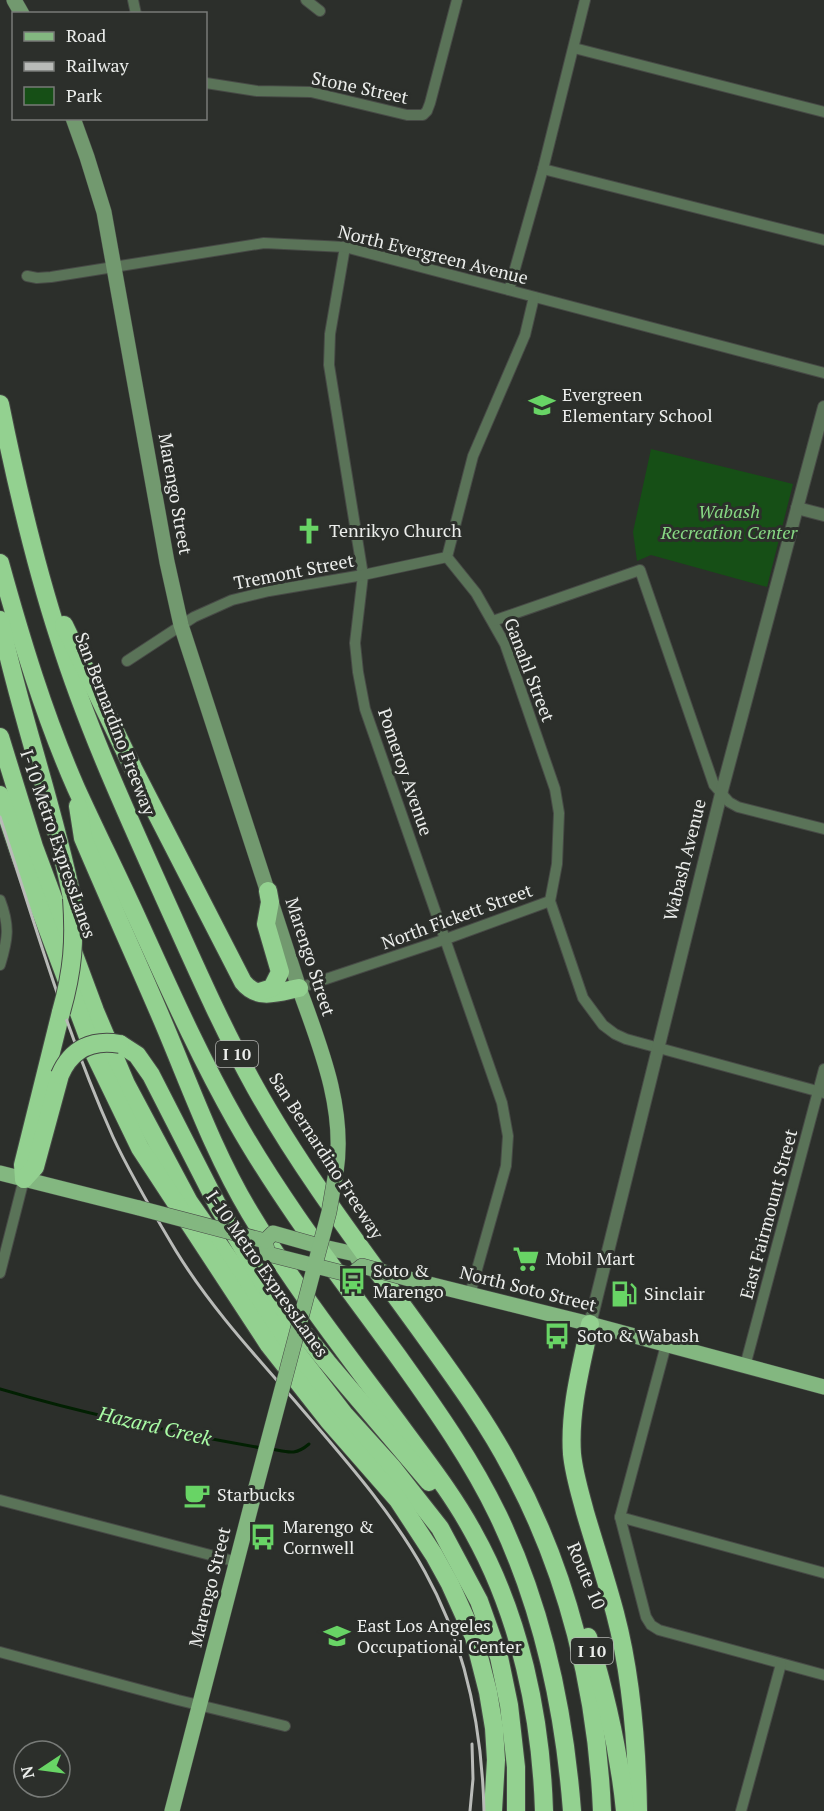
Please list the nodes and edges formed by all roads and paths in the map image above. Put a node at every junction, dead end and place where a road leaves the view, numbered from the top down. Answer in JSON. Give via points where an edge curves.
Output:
{"nodes":[{"id":1,"x":306,"y":0,"type":"edge"},
{"id":2,"x":457,"y":0,"type":"edge"},
{"id":3,"x":585,"y":0,"type":"edge"},
{"id":4,"x":320,"y":11,"type":"dead end"},
{"id":5,"x":574,"y":48,"type":"junction"},
{"id":6,"x":207,"y":83,"type":"edge"},
{"id":7,"x":824,"y":112,"type":"edge"},
{"id":8,"x":74,"y":120,"type":"edge"},
{"id":9,"x":543,"y":169,"type":"junction"},
{"id":10,"x":824,"y":240,"type":"edge"},
{"id":11,"x":345,"y":247,"type":"junction"},
{"id":12,"x":114,"y":266,"type":"junction"},
{"id":13,"x":27,"y":276,"type":"dead end"},
{"id":14,"x":509,"y":290,"type":"junction"},
{"id":15,"x":534,"y":297,"type":"junction"},
{"id":16,"x":824,"y":373,"type":"edge"},
{"id":17,"x":0,"y":404,"type":"edge"},
{"id":18,"x":824,"y":407,"type":"edge"},
{"id":19,"x":797,"y":508,"type":"junction"},
{"id":20,"x":824,"y":515,"type":"edge"},
{"id":21,"x":447,"y":557,"type":"junction"},
{"id":22,"x":35,"y":560,"type":"junction"},
{"id":23,"x":0,"y":563,"type":"edge"},
{"id":24,"x":363,"y":575,"type":"junction"},
{"id":25,"x":0,"y":620,"type":"edge"},
{"id":26,"x":493,"y":621,"type":"junction"},
{"id":27,"x":181,"y":625,"type":"junction"},
{"id":28,"x":127,"y":662,"type":"dead end"},
{"id":29,"x":0,"y":737,"type":"edge"},
{"id":30,"x":75,"y":786,"type":"junction"},
{"id":31,"x":721,"y":794,"type":"junction"},
{"id":32,"x":0,"y":795,"type":"edge"},
{"id":33,"x":824,"y":829,"type":"edge"},
{"id":34,"x":268,"y":891,"type":"junction"},
{"id":35,"x":0,"y":900,"type":"edge"},
{"id":36,"x":550,"y":901,"type":"junction"},
{"id":37,"x":446,"y":939,"type":"junction"},
{"id":38,"x":0,"y":965,"type":"edge"},
{"id":39,"x":299,"y":988,"type":"junction"},
{"id":40,"x":253,"y":992,"type":"junction"},
{"id":41,"x":657,"y":1047,"type":"junction"},
{"id":42,"x":54,"y":1068,"type":"junction"},
{"id":43,"x":824,"y":1069,"type":"edge"},
{"id":44,"x":821,"y":1092,"type":"edge"},
{"id":45,"x":0,"y":1173,"type":"edge"},
{"id":46,"x":24,"y":1179,"type":"junction"},
{"id":47,"x":265,"y":1241,"type":"junction"},
{"id":48,"x":319,"y":1246,"type":"junction"},
{"id":49,"x":314,"y":1266,"type":"junction"},
{"id":50,"x":362,"y":1266,"type":"junction"},
{"id":51,"x":0,"y":1273,"type":"edge"},
{"id":52,"x":470,"y":1294,"type":"junction"},
{"id":53,"x":590,"y":1324,"type":"junction"},
{"id":54,"x":666,"y":1345,"type":"junction"},
{"id":55,"x":745,"y":1366,"type":"junction"},
{"id":56,"x":824,"y":1387,"type":"edge"},
{"id":57,"x":0,"y":1500,"type":"edge"},
{"id":58,"x":528,"y":1501,"type":"junction"},
{"id":59,"x":620,"y":1517,"type":"junction"},
{"id":60,"x":474,"y":1533,"type":"junction"},
{"id":61,"x":237,"y":1562,"type":"junction"},
{"id":62,"x":824,"y":1573,"type":"edge"},
{"id":63,"x":0,"y":1652,"type":"edge"},
{"id":64,"x":781,"y":1664,"type":"junction"},
{"id":65,"x":824,"y":1676,"type":"edge"},
{"id":66,"x":201,"y":1704,"type":"junction"},
{"id":67,"x":285,"y":1726,"type":"dead end"},
{"id":68,"x":172,"y":1811,"type":"edge"},
{"id":69,"x":493,"y":1811,"type":"edge"},
{"id":70,"x":516,"y":1811,"type":"edge"},
{"id":71,"x":544,"y":1811,"type":"edge"},
{"id":72,"x":572,"y":1811,"type":"edge"},
{"id":73,"x":602,"y":1811,"type":"edge"},
{"id":74,"x":625,"y":1811,"type":"edge"},
{"id":75,"x":638,"y":1811,"type":"edge"},
{"id":76,"x":741,"y":1811,"type":"edge"}],
"edges":[{"from":1,"to":4,"type":"street"},
{"from":2,"to":6,"type":"street","name":"Stone Street","via":[[430,103],[423,115],[407,115],[311,92],[256,91]]},
{"from":3,"to":5,"type":"street"},
{"from":5,"to":7,"type":"street"},
{"from":5,"to":9,"type":"street"},
{"from":8,"to":12,"type":"main road","name":"Marengo Street","via":[[104,212]]},
{"from":9,"to":10,"type":"street"},
{"from":9,"to":14,"type":"street"},
{"from":11,"to":12,"type":"street","name":"North Evergreen Avenue","via":[[264,243]]},
{"from":11,"to":14,"type":"street","name":"North Evergreen Avenue"},
{"from":11,"to":24,"type":"street","name":"Pomeroy Avenue","via":[[330,334],[329,365]]},
{"from":12,"to":13,"type":"street","name":"North Evergreen Avenue","via":[[51,277]]},
{"from":12,"to":27,"type":"main road","name":"Marengo Street"},
{"from":14,"to":15,"type":"street","name":"North Evergreen Avenue"},
{"from":15,"to":16,"type":"street","name":"North Evergreen Avenue"},
{"from":15,"to":21,"type":"street","via":[[525,335],[473,456]]},
{"from":17,"to":22,"type":"highway","name":"San Bernardino Freeway","number":"I 10"},
{"from":18,"to":19,"type":"street","name":"Wabash Avenue"},
{"from":19,"to":20,"type":"street"},
{"from":19,"to":31,"type":"street","name":"Wabash Avenue"},
{"from":21,"to":24,"type":"street","name":"Tremont Street"},
{"from":21,"to":26,"type":"street","name":"Ganahl Street"},
{"from":22,"to":40,"type":"highway","via":[[133,768],[243,982]]},
{"from":22,"to":58,"type":"highway","name":"San Bernardino Freeway","number":"I 10","via":[[66,661],[123,805],[238,1055],[317,1186],[487,1426]]},
{"from":23,"to":30,"type":"highway","via":[[29,664]]},
{"from":24,"to":27,"type":"street","name":"Tremont Street","via":[[232,600]]},
{"from":24,"to":37,"type":"street","name":"Pomeroy Avenue","via":[[355,643],[365,709]]},
{"from":25,"to":42,"type":"highway","bridge":true,"via":[[72,898],[73,958]]},
{"from":26,"to":31,"type":"street","via":[[640,570],[714,785]]},
{"from":26,"to":36,"type":"street","name":"Ganahl Street","via":[[505,644],[555,789],[557,864]]},
{"from":27,"to":28,"type":"street","name":"Tremont Street"},
{"from":27,"to":34,"type":"main road","name":"Marengo Street"},
{"from":29,"to":70,"type":"highway","name":"I-10 Metro ExpressLanes","via":[[34,847],[95,1011],[126,1084],[189,1202],[309,1370],[440,1528],[479,1601],[499,1657],[509,1705]]},
{"from":30,"to":60,"type":"highway","via":[[83,838],[225,1167],[294,1280],[444,1483]]},
{"from":30,"to":72,"type":"highway","via":[[236,1122],[300,1221],[442,1420],[497,1514],[524,1577],[551,1665],[563,1724]]},
{"from":31,"to":33,"type":"street","via":[[738,807]]},
{"from":31,"to":41,"type":"street","name":"Wabash Avenue"},
{"from":32,"to":69,"type":"highway","name":"I-10 Metro ExpressLanes","via":[[94,1053],[140,1148],[269,1345],[398,1500],[450,1584],[474,1637],[488,1692],[496,1760]]},
{"from":34,"to":39,"type":"main road","name":"Marengo Street"},
{"from":34,"to":40,"type":"highway","via":[[266,924],[280,972],[272,988]]},
{"from":35,"to":38,"type":"street","via":[[8,940]]},
{"from":36,"to":37,"type":"street","name":"North Fickett Street"},
{"from":36,"to":41,"type":"street","name":"North Fickett Street","via":[[583,998],[594,1015],[615,1034]]},
{"from":37,"to":39,"type":"street","name":"North Fickett Street"},
{"from":37,"to":52,"type":"street","name":"Pomeroy Avenue","via":[[502,1103],[508,1136],[506,1166]]},
{"from":39,"to":40,"type":"highway","via":[[266,994]]},
{"from":39,"to":48,"type":"main road","name":"Marengo Street","bridge":true,"via":[[331,1084],[337,1122],[336,1172]]},
{"from":41,"to":44,"type":"street","name":"North Fickett Street"},
{"from":41,"to":53,"type":"street","name":"Wabash Avenue"},
{"from":42,"to":46,"type":"highway","via":[[35,1167]]},
{"from":42,"to":60,"type":"highway","bridge":true,"via":[[84,1047],[102,1042],[120,1044],[137,1055],[264,1284]]},
{"from":43,"to":44,"type":"street","name":"East Fairmount Street"},
{"from":44,"to":55,"type":"street","name":"East Fairmount Street"},
{"from":45,"to":46,"type":"main road","name":"North Soto Street"},
{"from":46,"to":47,"type":"main road","name":"North Soto Street","bridge":true},
{"from":46,"to":51,"type":"street"},
{"from":47,"to":48,"type":"main road","name":"North Soto Street","bridge":true,"via":[[273,1233]]},
{"from":47,"to":49,"type":"main road","name":"North Soto Street","bridge":true,"via":[[268,1254]]},
{"from":48,"to":49,"type":"main road","name":"Marengo Street","bridge":true},
{"from":48,"to":50,"type":"main road","name":"North Soto Street","via":[[355,1254]]},
{"from":49,"to":50,"type":"main road","name":"North Soto Street","bridge":true,"via":[[351,1275]]},
{"from":49,"to":61,"type":"main road","name":"Marengo Street","bridge":true},
{"from":50,"to":52,"type":"main road","name":"North Soto Street","bridge":true},
{"from":52,"to":53,"type":"main road","name":"North Soto Street"},
{"from":53,"to":54,"type":"main road","name":"North Soto Street"},
{"from":53,"to":75,"type":"highway","via":[[575,1396],[572,1457],[626,1665],[636,1747]]},
{"from":54,"to":55,"type":"main road","name":"North Soto Street"},
{"from":54,"to":59,"type":"street"},
{"from":55,"to":56,"type":"main road","name":"North Soto Street"},
{"from":57,"to":61,"type":"street"},
{"from":58,"to":73,"type":"highway","name":"San Bernardino Freeway","via":[[563,1590],[582,1661],[593,1716]]},
{"from":58,"to":74,"type":"highway","name":"Route 10","number":"I 10","via":[[571,1590],[591,1646],[609,1713]]},
{"from":59,"to":62,"type":"street"},
{"from":59,"to":64,"type":"street","via":[[651,1625]]},
{"from":60,"to":71,"type":"highway","via":[[499,1586],[523,1661],[539,1743]]},
{"from":61,"to":66,"type":"main road","name":"Marengo Street"},
{"from":63,"to":66,"type":"street"},
{"from":64,"to":65,"type":"street"},
{"from":64,"to":76,"type":"street"},
{"from":66,"to":67,"type":"street"},
{"from":66,"to":68,"type":"main road","name":"Marengo Street"}]}
